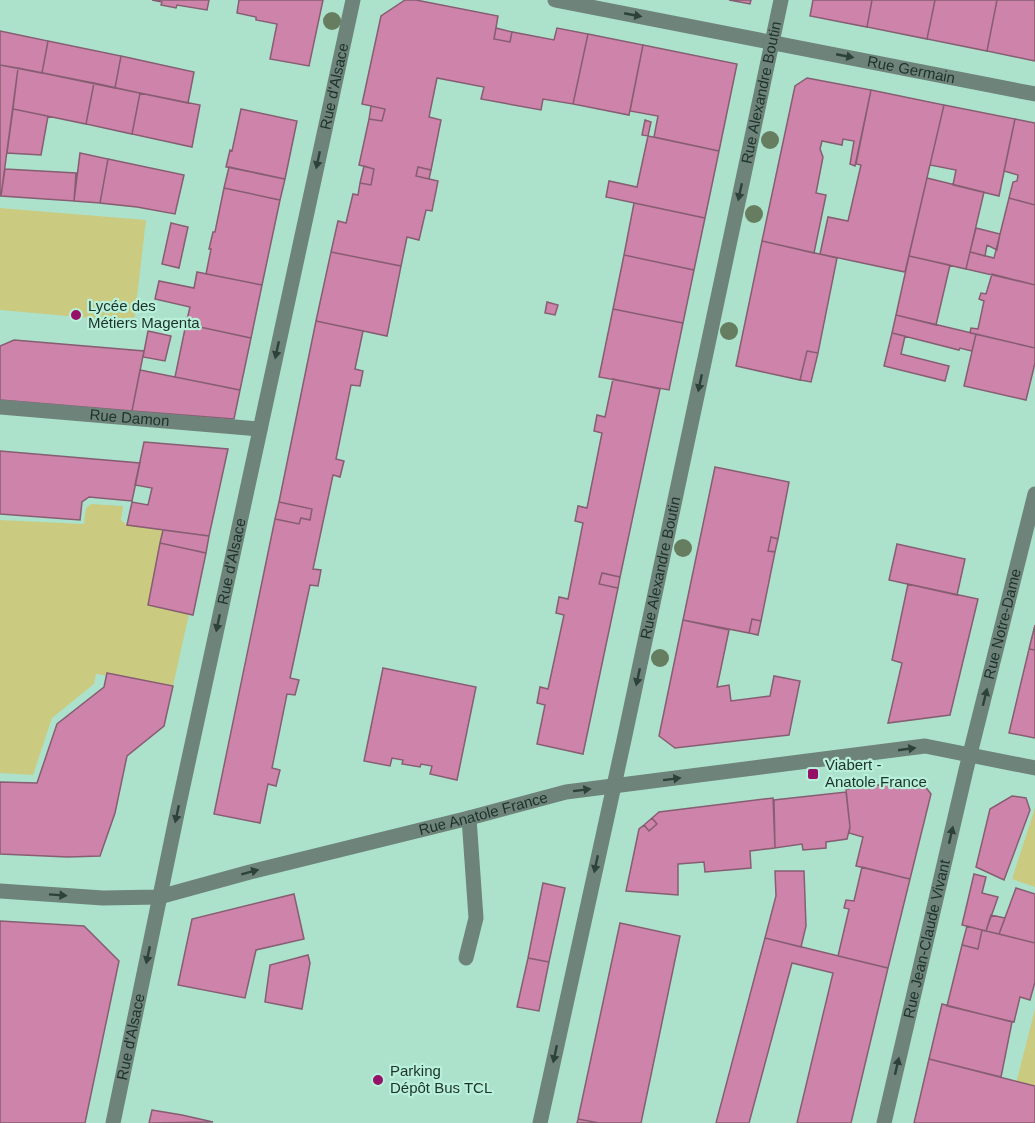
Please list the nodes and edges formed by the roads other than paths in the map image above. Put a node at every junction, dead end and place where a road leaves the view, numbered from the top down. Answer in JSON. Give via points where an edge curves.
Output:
{"nodes":[{"id":1,"x":353,"y":0,"type":"edge"},
{"id":2,"x":555,"y":0,"type":"edge"},
{"id":3,"x":780,"y":6,"type":"edge"},
{"id":4,"x":772,"y":43,"type":"junction"},
{"id":5,"x":1035,"y":93,"type":"edge"},
{"id":6,"x":0,"y":407,"type":"edge"},
{"id":7,"x":260,"y":429,"type":"junction"},
{"id":8,"x":1035,"y":494,"type":"edge"},
{"id":9,"x":970,"y":754,"type":"junction"},
{"id":10,"x":1035,"y":768,"type":"edge"},
{"id":11,"x":614,"y":786,"type":"junction"},
{"id":12,"x":469,"y":818,"type":"junction"},
{"id":13,"x":0,"y":891,"type":"edge"},
{"id":14,"x":159,"y":897,"type":"junction"},
{"id":15,"x":466,"y":958,"type":"dead end"},
{"id":16,"x":113,"y":1123,"type":"edge"},
{"id":17,"x":540,"y":1123,"type":"edge"},
{"id":18,"x":884,"y":1123,"type":"edge"}],
"edges":[{"from":1,"to":7,"type":"street","name":"Rue d'Alsace","one_way":true},
{"from":2,"to":4,"type":"street","name":"Rue Germain","one_way":true},
{"from":3,"to":4,"type":"street","name":"Rue Alexandre Boutin"},
{"from":4,"to":5,"type":"street","name":"Rue Germain","one_way":true},
{"from":4,"to":11,"type":"street","name":"Rue Alexandre Boutin","one_way":true},
{"from":6,"to":7,"type":"street","name":"Rue Damon"},
{"from":7,"to":14,"type":"street","name":"Rue d'Alsace","one_way":true},
{"from":9,"to":8,"type":"street","name":"Rue Notre-Dame","one_way":true},
{"from":9,"to":10,"type":"street","name":"Rue Anatole France"},
{"from":11,"to":9,"type":"street","name":"Rue Anatole France","one_way":true,"via":[[925,746]]},
{"from":18,"to":9,"type":"street","name":"Rue Jean-Claude Vivant","one_way":true},
{"from":12,"to":11,"type":"street","name":"Rue Anatole France","one_way":true,"via":[[566,792]]},
{"from":11,"to":17,"type":"street","name":"Rue Alexandre Boutin","one_way":true},
{"from":14,"to":12,"type":"street","name":"Rue Anatole France","one_way":true},
{"from":12,"to":15,"type":"street","via":[[476,918]]},
{"from":13,"to":14,"type":"street","name":"Rue Anatole France","one_way":true,"via":[[103,898]]},
{"from":14,"to":16,"type":"street","name":"Rue d'Alsace","one_way":true}]}
